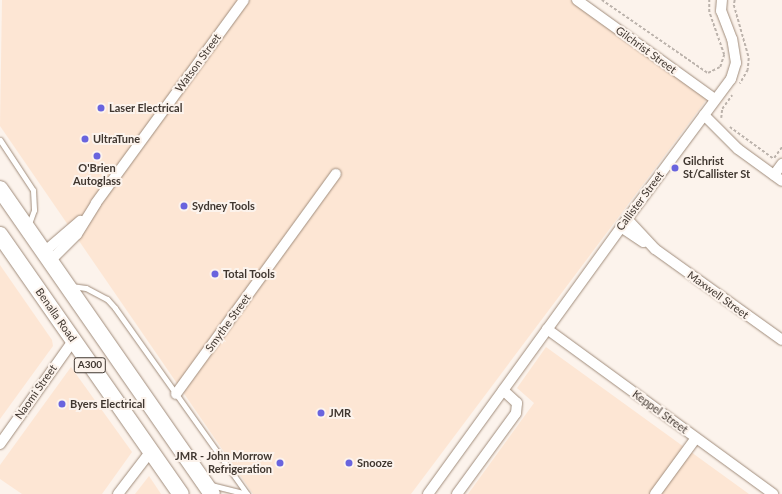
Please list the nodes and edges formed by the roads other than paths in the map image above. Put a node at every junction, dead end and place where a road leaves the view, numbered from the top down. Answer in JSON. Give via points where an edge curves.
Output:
{"nodes":[{"id":1,"x":244,"y":0,"type":"edge"},
{"id":2,"x":576,"y":0,"type":"edge"},
{"id":3,"x":722,"y":0,"type":"edge"},
{"id":4,"x":715,"y":100,"type":"junction"},
{"id":5,"x":702,"y":119,"type":"junction"},
{"id":6,"x":0,"y":140,"type":"edge"},
{"id":7,"x":782,"y":165,"type":"edge"},
{"id":8,"x":336,"y":174,"type":"dead end"},
{"id":9,"x":778,"y":178,"type":"edge"},
{"id":10,"x":0,"y":190,"type":"edge"},
{"id":11,"x":624,"y":223,"type":"junction"},
{"id":12,"x":28,"y":229,"type":"junction"},
{"id":13,"x":0,"y":235,"type":"edge"},
{"id":14,"x":47,"y":257,"type":"junction"},
{"id":15,"x":25,"y":271,"type":"junction"},
{"id":16,"x":68,"y":287,"type":"junction"},
{"id":17,"x":50,"y":307,"type":"junction"},
{"id":18,"x":547,"y":329,"type":"junction"},
{"id":19,"x":782,"y":340,"type":"edge"},
{"id":20,"x":74,"y":341,"type":"junction"},
{"id":21,"x":503,"y":390,"type":"junction"},
{"id":22,"x":176,"y":394,"type":"junction"},
{"id":23,"x":696,"y":438,"type":"junction"},
{"id":24,"x":0,"y":444,"type":"edge"},
{"id":25,"x":151,"y":451,"type":"junction"},
{"id":26,"x":208,"y":488,"type":"edge"},
{"id":27,"x":118,"y":494,"type":"edge"},
{"id":28,"x":181,"y":494,"type":"edge"},
{"id":29,"x":247,"y":494,"type":"edge"},
{"id":30,"x":428,"y":494,"type":"edge"},
{"id":31,"x":457,"y":494,"type":"edge"},
{"id":32,"x":655,"y":494,"type":"edge"},
{"id":33,"x":773,"y":494,"type":"edge"}],
"edges":[{"from":1,"to":14,"type":"street","name":"Watson Street","via":[[96,203],[77,234]]},
{"from":2,"to":4,"type":"street","name":"Gilchrist Street"},
{"from":3,"to":4,"type":"street","name":"Callister Street","via":[[721,12],[732,39],[736,63],[731,79]]},
{"from":4,"to":5,"type":"street","name":"Callister Street"},
{"from":5,"to":9,"type":"street"},
{"from":5,"to":11,"type":"street","name":"Callister Street"},
{"from":6,"to":12,"type":"lane","via":[[33,190],[34,210]]},
{"from":7,"to":9,"type":"street"},
{"from":8,"to":22,"type":"street","name":"Smythe Street"},
{"from":10,"to":12,"type":"highway","number":"A300"},
{"from":11,"to":18,"type":"street","name":"Callister Street"},
{"from":11,"to":19,"type":"street","name":"Maxwell Street","via":[[655,249]]},
{"from":12,"to":14,"type":"highway","number":"A300"},
{"from":13,"to":15,"type":"highway","name":"Benalla Road","number":"A300"},
{"from":14,"to":15,"type":"highway"},
{"from":14,"to":16,"type":"highway","number":"A300"},
{"from":15,"to":17,"type":"highway","name":"Benalla Road","number":"A300"},
{"from":16,"to":17,"type":"highway","via":[[58,294]]},
{"from":16,"to":22,"type":"lane","via":[[83,286],[107,299]]},
{"from":16,"to":26,"type":"highway","number":"A300"},
{"from":17,"to":20,"type":"highway","name":"Benalla Road","number":"A300"},
{"from":18,"to":21,"type":"street","name":"Callister Street"},
{"from":18,"to":23,"type":"street","name":"Keppel Street"},
{"from":20,"to":24,"type":"street","name":"Naomi Street"},
{"from":20,"to":25,"type":"highway","name":"Benalla Road","number":"A300"},
{"from":21,"to":30,"type":"street","name":"Callister Street"},
{"from":21,"to":31,"type":"street","via":[[517,403],[516,413]]},
{"from":22,"to":29,"type":"lane"},
{"from":23,"to":32,"type":"street"},
{"from":23,"to":33,"type":"street","name":"Keppel Street"},
{"from":25,"to":27,"type":"street"},
{"from":25,"to":28,"type":"highway","name":"Benalla Road","number":"A300"},
{"from":26,"to":29,"type":"lane"}]}
